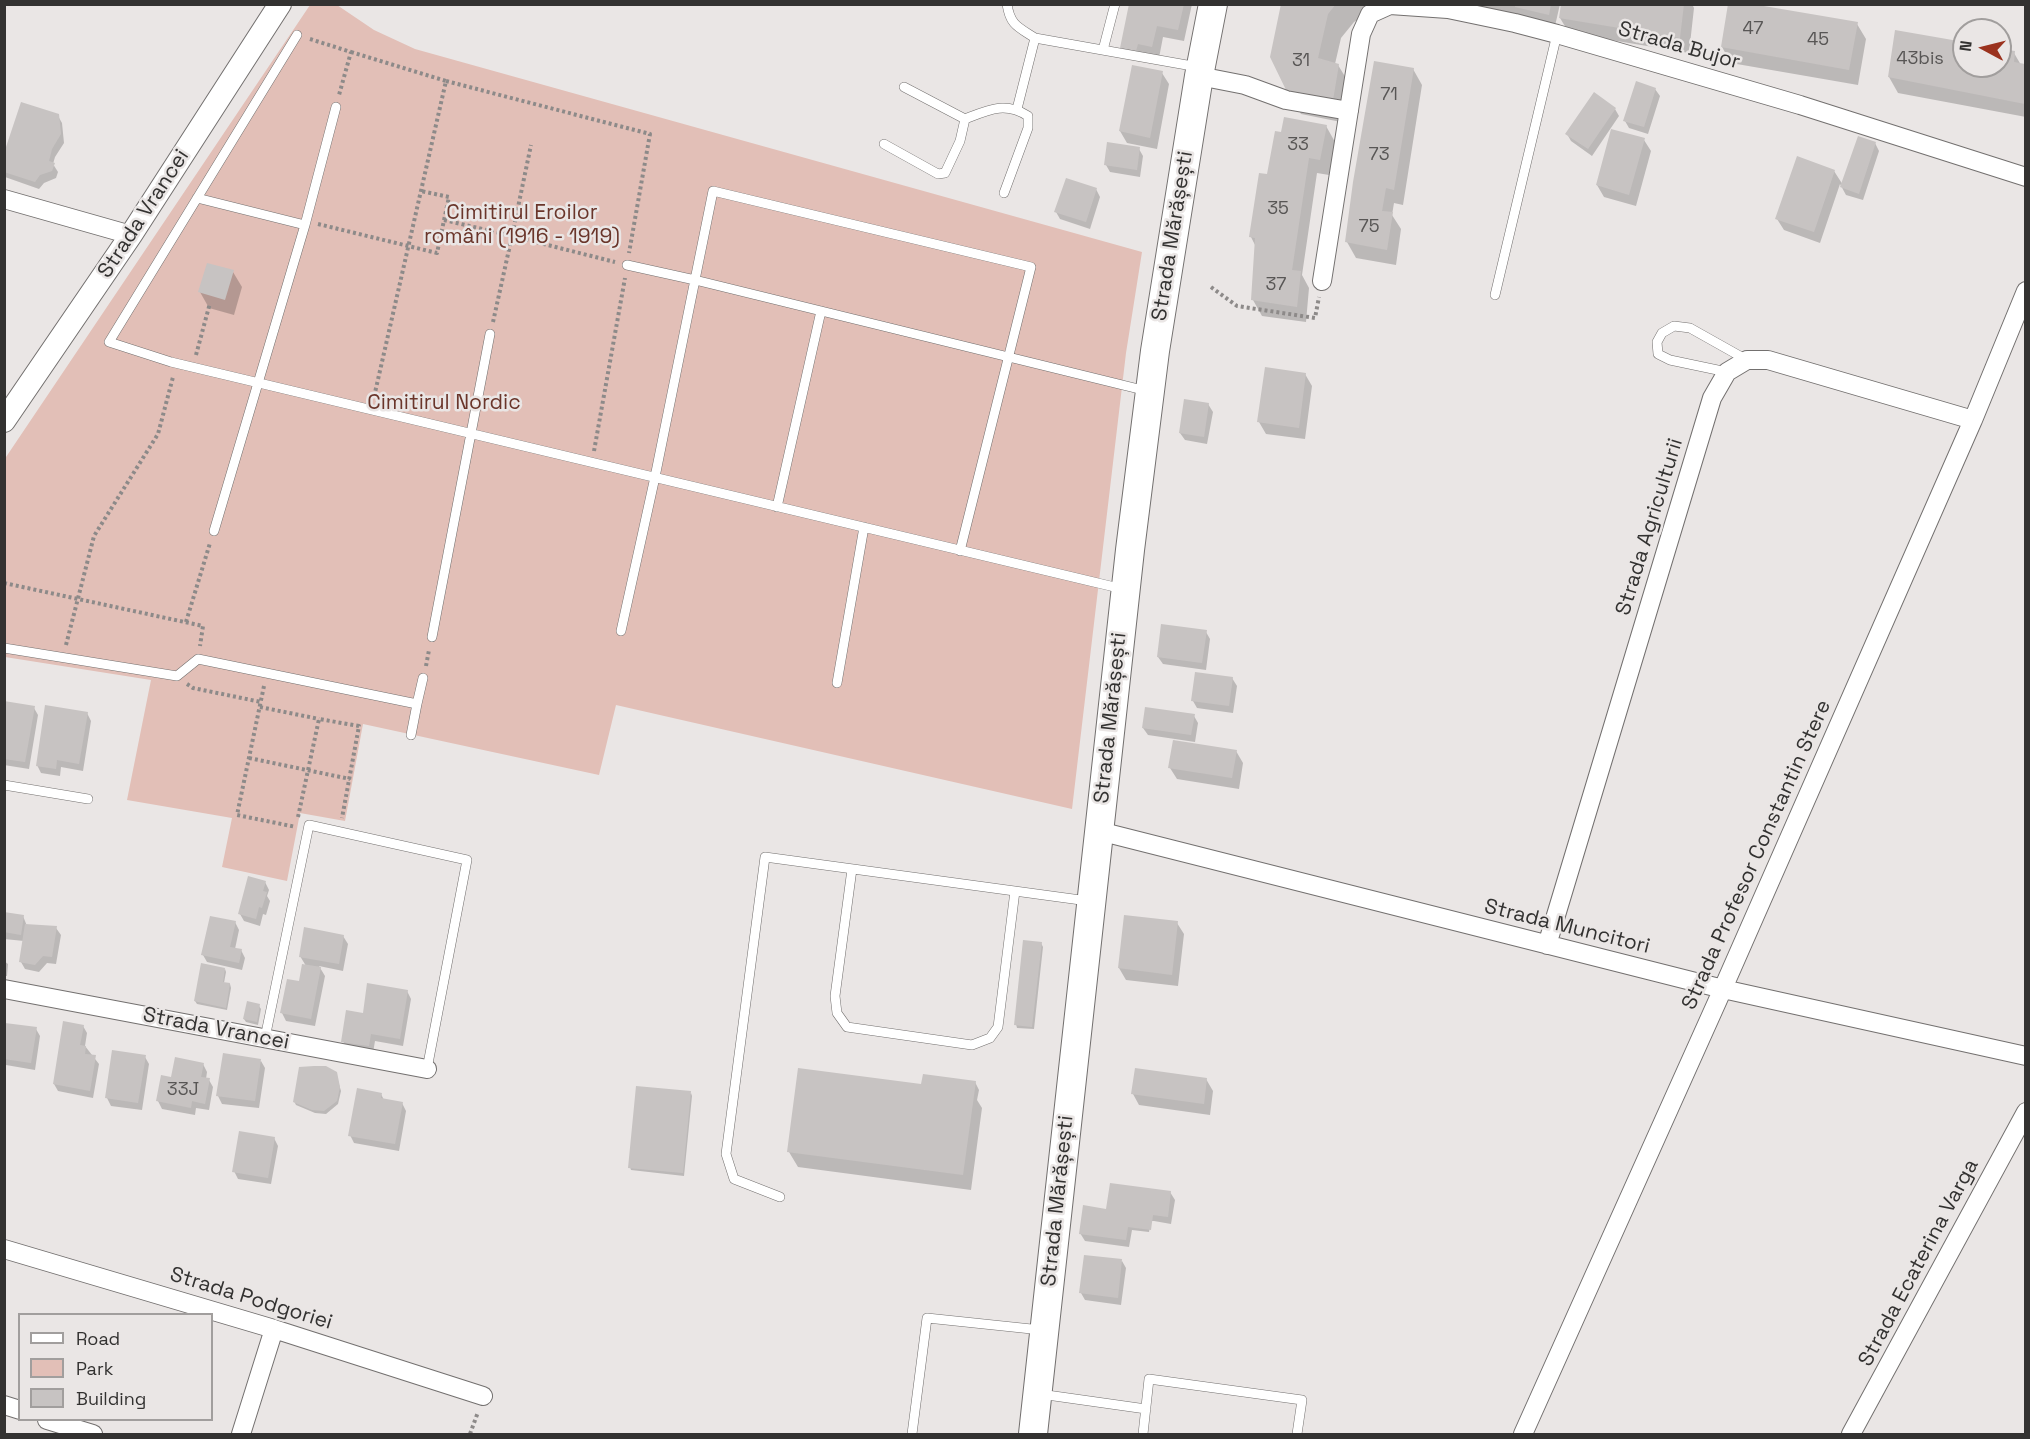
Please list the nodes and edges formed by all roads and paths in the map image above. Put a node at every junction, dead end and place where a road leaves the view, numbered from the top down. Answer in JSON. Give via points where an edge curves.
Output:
{"nodes":[{"id":1,"x":279,"y":4,"type":"edge"},
{"id":2,"x":1007,"y":4,"type":"edge"},
{"id":3,"x":1115,"y":4,"type":"edge"},
{"id":4,"x":1213,"y":4,"type":"edge"},
{"id":5,"x":1557,"y":34,"type":"junction"},
{"id":6,"x":297,"y":35,"type":"joint"},
{"id":7,"x":1035,"y":38,"type":"junction"},
{"id":8,"x":1102,"y":50,"type":"junction"},
{"id":9,"x":351,"y":52,"type":"junction"},
{"id":10,"x":1200,"y":72,"type":"junction"},
{"id":11,"x":446,"y":81,"type":"junction"},
{"id":12,"x":904,"y":87,"type":"dead end"},
{"id":13,"x":336,"y":107,"type":"joint"},
{"id":14,"x":1017,"y":109,"type":"junction"},
{"id":15,"x":1349,"y":111,"type":"junction"},
{"id":16,"x":964,"y":119,"type":"junction"},
{"id":17,"x":884,"y":144,"type":"dead end"},
{"id":18,"x":531,"y":145,"type":"dead end"},
{"id":19,"x":2025,"y":177,"type":"edge"},
{"id":20,"x":421,"y":191,"type":"junction"},
{"id":21,"x":1004,"y":193,"type":"dead end"},
{"id":22,"x":197,"y":198,"type":"junction"},
{"id":23,"x":4,"y":199,"type":"edge"},
{"id":24,"x":444,"y":220,"type":"junction"},
{"id":25,"x":305,"y":223,"type":"junction"},
{"id":26,"x":131,"y":235,"type":"junction"},
{"id":27,"x":512,"y":236,"type":"junction"},
{"id":28,"x":409,"y":246,"type":"junction"},
{"id":29,"x":627,"y":265,"type":"junction"},
{"id":30,"x":695,"y":280,"type":"junction"},
{"id":31,"x":1322,"y":281,"type":"joint"},
{"id":32,"x":1211,"y":287,"type":"dead end"},
{"id":33,"x":2025,"y":291,"type":"edge"},
{"id":34,"x":1495,"y":295,"type":"dead end"},
{"id":35,"x":210,"y":303,"type":"dead end"},
{"id":36,"x":821,"y":311,"type":"junction"},
{"id":37,"x":490,"y":334,"type":"joint"},
{"id":38,"x":1009,"y":357,"type":"junction"},
{"id":39,"x":1747,"y":360,"type":"junction"},
{"id":40,"x":177,"y":363,"type":"junction"},
{"id":41,"x":192,"y":367,"type":"junction"},
{"id":42,"x":1727,"y":372,"type":"junction"},
{"id":43,"x":258,"y":382,"type":"junction"},
{"id":44,"x":1150,"y":392,"type":"junction"},
{"id":45,"x":372,"y":410,"type":"junction"},
{"id":46,"x":1973,"y":420,"type":"junction"},
{"id":47,"x":4,"y":421,"type":"edge"},
{"id":48,"x":471,"y":434,"type":"junction"},
{"id":49,"x":592,"y":462,"type":"junction"},
{"id":50,"x":655,"y":477,"type":"junction"},
{"id":51,"x":777,"y":507,"type":"junction"},
{"id":52,"x":864,"y":527,"type":"junction"},
{"id":53,"x":214,"y":531,"type":"joint"},
{"id":54,"x":960,"y":550,"type":"junction"},
{"id":55,"x":4,"y":583,"type":"edge"},
{"id":56,"x":1125,"y":590,"type":"junction"},
{"id":57,"x":77,"y":599,"type":"junction"},
{"id":58,"x":186,"y":622,"type":"junction"},
{"id":59,"x":621,"y":631,"type":"dead end"},
{"id":60,"x":432,"y":637,"type":"joint"},
{"id":61,"x":4,"y":648,"type":"edge"},
{"id":62,"x":63,"y":658,"type":"junction"},
{"id":63,"x":198,"y":659,"type":"junction"},
{"id":64,"x":267,"y":673,"type":"junction"},
{"id":65,"x":177,"y":676,"type":"junction"},
{"id":66,"x":423,"y":678,"type":"joint"},
{"id":67,"x":837,"y":683,"type":"dead end"},
{"id":68,"x":417,"y":704,"type":"junction"},
{"id":69,"x":260,"y":705,"type":"junction"},
{"id":70,"x":319,"y":719,"type":"junction"},
{"id":71,"x":411,"y":735,"type":"dead end"},
{"id":72,"x":249,"y":758,"type":"junction"},
{"id":73,"x":308,"y":770,"type":"junction"},
{"id":74,"x":350,"y":779,"type":"junction"},
{"id":75,"x":4,"y":785,"type":"edge"},
{"id":76,"x":88,"y":799,"type":"dead end"},
{"id":77,"x":299,"y":810,"type":"junction"},
{"id":78,"x":310,"y":812,"type":"dead end"},
{"id":79,"x":333,"y":816,"type":"dead end"},
{"id":80,"x":1100,"y":831,"type":"junction"},
{"id":81,"x":852,"y":868,"type":"junction"},
{"id":82,"x":1015,"y":891,"type":"junction"},
{"id":83,"x":1092,"y":902,"type":"junction"},
{"id":84,"x":1546,"y":945,"type":"junction"},
{"id":85,"x":4,"y":989,"type":"edge"},
{"id":86,"x":1723,"y":989,"type":"junction"},
{"id":87,"x":265,"y":1038,"type":"junction"},
{"id":88,"x":2025,"y":1056,"type":"edge"},
{"id":89,"x":427,"y":1069,"type":"joint"},
{"id":90,"x":2025,"y":1112,"type":"edge"},
{"id":91,"x":780,"y":1197,"type":"dead end"},
{"id":92,"x":4,"y":1249,"type":"edge"},
{"id":93,"x":274,"y":1329,"type":"junction"},
{"id":94,"x":1044,"y":1330,"type":"junction"},
{"id":95,"x":1037,"y":1394,"type":"junction"},
{"id":96,"x":483,"y":1396,"type":"dead end"},
{"id":97,"x":1146,"y":1409,"type":"junction"},
{"id":98,"x":53,"y":1421,"type":"edge"},
{"id":99,"x":93,"y":1434,"type":"edge"},
{"id":100,"x":242,"y":1434,"type":"edge"},
{"id":101,"x":912,"y":1434,"type":"edge"},
{"id":102,"x":1033,"y":1434,"type":"edge"},
{"id":103,"x":1143,"y":1434,"type":"edge"},
{"id":104,"x":1297,"y":1434,"type":"edge"},
{"id":105,"x":1523,"y":1434,"type":"edge"},
{"id":106,"x":1851,"y":1434,"type":"edge"}],
"edges":[{"from":1,"to":26,"type":"street","name":"Strada Vrancei"},
{"from":2,"to":7,"type":"lane","via":[[1014,25]]},
{"from":3,"to":8,"type":"lane"},
{"from":4,"to":10,"type":"main road","name":"Strada Mărășești"},
{"from":5,"to":15,"type":"street","name":"Strada Bujor","via":[[1448,9],[1390,5],[1370,14],[1361,34]]},
{"from":5,"to":19,"type":"street","name":"Strada Bujor","via":[[1800,105]]},
{"from":5,"to":34,"type":"lane"},
{"from":6,"to":9,"type":"path"},
{"from":6,"to":22,"type":"lane"},
{"from":7,"to":8,"type":"lane"},
{"from":7,"to":14,"type":"lane"},
{"from":8,"to":10,"type":"lane"},
{"from":9,"to":11,"type":"path"},
{"from":9,"to":13,"type":"path"},
{"from":10,"to":15,"type":"street","via":[[1286,100]]},
{"from":10,"to":44,"type":"main road","name":"Strada Mărășești"},
{"from":11,"to":20,"type":"path"},
{"from":11,"to":29,"type":"path","via":[[650,134]]},
{"from":12,"to":16,"type":"lane"},
{"from":13,"to":25,"type":"lane"},
{"from":14,"to":16,"type":"lane","via":[[994,107]]},
{"from":14,"to":21,"type":"lane","via":[[1028,116],[1028,128]]},
{"from":15,"to":31,"type":"street","name":"Strada Bujor"},
{"from":16,"to":17,"type":"lane","via":[[960,141],[945,173],[938,174]]},
{"from":18,"to":27,"type":"path"},
{"from":20,"to":24,"type":"path","via":[[449,197]]},
{"from":20,"to":28,"type":"path"},
{"from":22,"to":25,"type":"lane"},
{"from":22,"to":40,"type":"lane","via":[[109,342]]},
{"from":23,"to":26,"type":"street"},
{"from":24,"to":27,"type":"path"},
{"from":24,"to":28,"type":"path","via":[[437,253]]},
{"from":25,"to":28,"type":"path"},
{"from":25,"to":43,"type":"lane"},
{"from":26,"to":47,"type":"street","name":"Strada Vrancei"},
{"from":27,"to":29,"type":"path"},
{"from":27,"to":37,"type":"path"},
{"from":28,"to":45,"type":"path"},
{"from":29,"to":30,"type":"lane"},
{"from":29,"to":49,"type":"path"},
{"from":30,"to":36,"type":"lane"},
{"from":30,"to":38,"type":"lane","via":[[713,191],[1031,267]]},
{"from":30,"to":50,"type":"lane"},
{"from":31,"to":32,"type":"path","via":[[1315,318],[1237,306]]},
{"from":33,"to":46,"type":"street","name":"Strada Profesor Constantin Stere"},
{"from":35,"to":41,"type":"path"},
{"from":36,"to":38,"type":"lane"},
{"from":36,"to":51,"type":"lane"},
{"from":37,"to":48,"type":"lane"},
{"from":38,"to":44,"type":"lane"},
{"from":38,"to":54,"type":"lane"},
{"from":39,"to":42,"type":"street","name":"Strada Agriculturii"},
{"from":39,"to":42,"type":"lane","via":[[1690,328],[1674,326],[1662,333],[1657,342],[1658,354],[1671,360]]},
{"from":39,"to":46,"type":"street","via":[[1768,360]]},
{"from":40,"to":41,"type":"lane"},
{"from":40,"to":57,"type":"path","via":[[158,434],[94,536]]},
{"from":41,"to":43,"type":"lane"},
{"from":42,"to":84,"type":"street","name":"Strada Agriculturii","via":[[1712,398]]},
{"from":43,"to":45,"type":"lane"},
{"from":43,"to":53,"type":"lane"},
{"from":44,"to":56,"type":"main road","name":"Strada Mărășești"},
{"from":45,"to":48,"type":"lane"},
{"from":46,"to":86,"type":"street","name":"Strada Profesor Constantin Stere"},
{"from":48,"to":49,"type":"lane"},
{"from":48,"to":60,"type":"lane"},
{"from":49,"to":50,"type":"lane"},
{"from":50,"to":51,"type":"lane"},
{"from":50,"to":59,"type":"lane"},
{"from":51,"to":52,"type":"lane"},
{"from":52,"to":54,"type":"lane"},
{"from":52,"to":67,"type":"lane"},
{"from":53,"to":58,"type":"path"},
{"from":54,"to":56,"type":"lane"},
{"from":55,"to":57,"type":"path"},
{"from":56,"to":80,"type":"main road","name":"Strada Mărășești"},
{"from":57,"to":58,"type":"path"},
{"from":57,"to":62,"type":"path"},
{"from":58,"to":63,"type":"path","via":[[203,626]]},
{"from":60,"to":66,"type":"path"},
{"from":61,"to":62,"type":"lane"},
{"from":62,"to":65,"type":"lane"},
{"from":63,"to":64,"type":"lane"},
{"from":63,"to":65,"type":"lane"},
{"from":64,"to":68,"type":"lane"},
{"from":64,"to":69,"type":"path"},
{"from":65,"to":69,"type":"path","via":[[193,688]]},
{"from":66,"to":68,"type":"lane"},
{"from":68,"to":71,"type":"lane"},
{"from":69,"to":70,"type":"path"},
{"from":69,"to":72,"type":"path"},
{"from":70,"to":73,"type":"path"},
{"from":70,"to":74,"type":"path","via":[[359,726]]},
{"from":72,"to":73,"type":"path"},
{"from":72,"to":77,"type":"path","via":[[237,815],[295,828]]},
{"from":73,"to":74,"type":"path"},
{"from":73,"to":77,"type":"path"},
{"from":74,"to":79,"type":"path","via":[[344,818]]},
{"from":75,"to":76,"type":"lane"},
{"from":77,"to":78,"type":"path"},
{"from":80,"to":83,"type":"main road","name":"Strada Mărășești"},
{"from":80,"to":84,"type":"street","name":"Strada Muncitori"},
{"from":81,"to":82,"type":"lane"},
{"from":81,"to":82,"type":"lane","via":[[835,996],[837,1013],[846,1027],[972,1045],[990,1038],[998,1027]]},
{"from":81,"to":91,"type":"lane","via":[[765,857],[726,1154],[734,1179]]},
{"from":82,"to":83,"type":"lane"},
{"from":83,"to":94,"type":"main road","name":"Strada Mărășești"},
{"from":84,"to":86,"type":"street","name":"Strada Muncitori"},
{"from":85,"to":87,"type":"street","name":"Strada Vrancei"},
{"from":86,"to":88,"type":"street","name":"Strada Muncitori"},
{"from":86,"to":105,"type":"street","name":"Strada Profesor Constantin Stere"},
{"from":87,"to":89,"type":"street","name":"Strada Vrancei"},
{"from":87,"to":89,"type":"lane","via":[[309,825],[467,860]]},
{"from":90,"to":106,"type":"street","name":"Strada Ecaterina Varga"},
{"from":92,"to":93,"type":"street","name":"Strada Podgoriei"},
{"from":93,"to":96,"type":"street","name":"Strada Podgoriei"},
{"from":93,"to":100,"type":"street"},
{"from":94,"to":95,"type":"main road","name":"Strada Mărășești"},
{"from":94,"to":101,"type":"lane","via":[[927,1318]]},
{"from":95,"to":97,"type":"lane"},
{"from":95,"to":102,"type":"main road","name":"Strada Mărășești"},
{"from":97,"to":103,"type":"lane"},
{"from":97,"to":104,"type":"lane","via":[[1149,1379],[1302,1400]]},
{"from":98,"to":99,"type":"street"}]}
